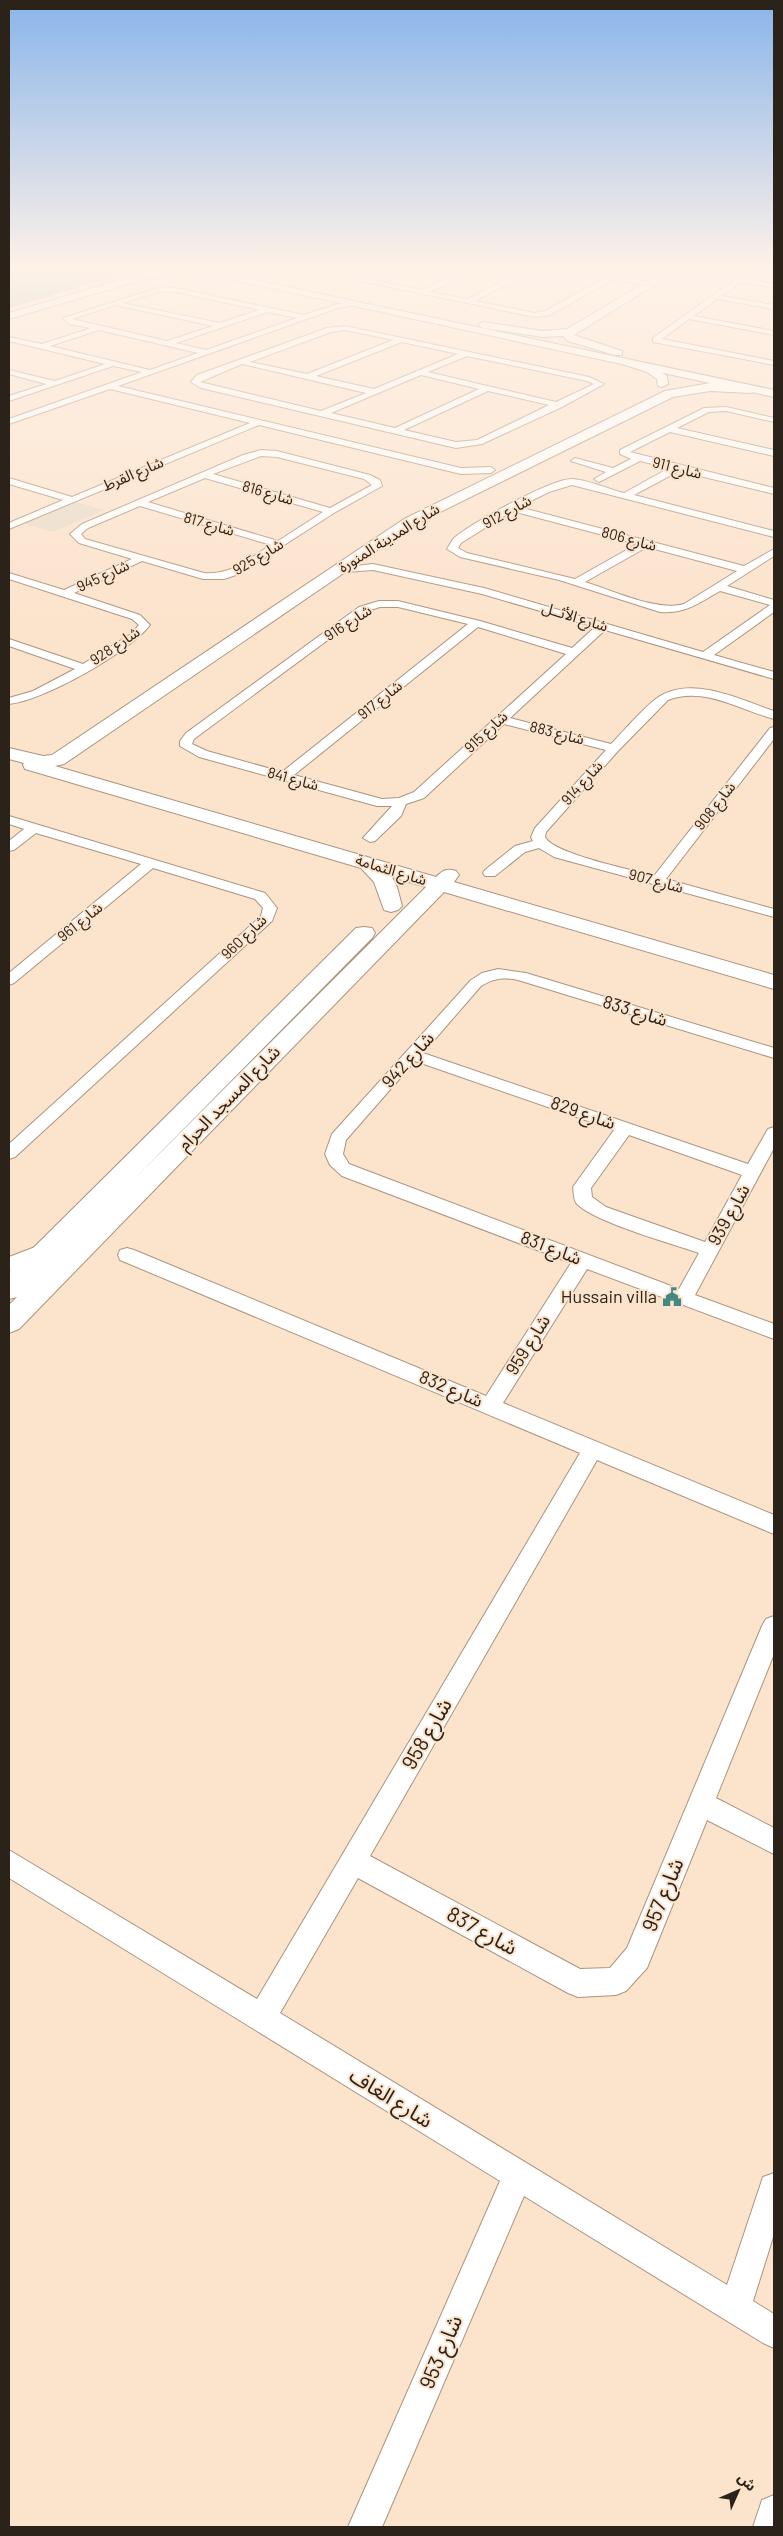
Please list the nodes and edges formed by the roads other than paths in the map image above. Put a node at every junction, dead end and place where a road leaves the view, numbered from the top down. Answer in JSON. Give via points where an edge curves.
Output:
{"nodes":[{"id":1,"x":36,"y":389,"type":"edge"},
{"id":2,"x":99,"y":389,"type":"edge"},
{"id":3,"x":122,"y":389,"type":"edge"},
{"id":4,"x":215,"y":389,"type":"edge"},
{"id":5,"x":362,"y":389,"type":"edge"},
{"id":6,"x":381,"y":389,"type":"edge"},
{"id":7,"x":485,"y":389,"type":"edge"},
{"id":8,"x":494,"y":389,"type":"edge"},
{"id":9,"x":590,"y":389,"type":"edge"},
{"id":10,"x":651,"y":389,"type":"edge"},
{"id":11,"x":689,"y":389,"type":"edge"},
{"id":12,"x":754,"y":389,"type":"edge"},
{"id":13,"x":684,"y":390,"type":"joint"},
{"id":14,"x":374,"y":392,"type":"junction"},
{"id":15,"x":774,"y":394,"type":"edge"},
{"id":16,"x":243,"y":396,"type":"junction"},
{"id":17,"x":9,"y":399,"type":"edge"},
{"id":18,"x":559,"y":405,"type":"junction"},
{"id":19,"x":206,"y":410,"type":"junction"},
{"id":20,"x":320,"y":415,"type":"junction"},
{"id":21,"x":774,"y":420,"type":"edge"},
{"id":22,"x":9,"y":422,"type":"edge"},
{"id":23,"x":257,"y":422,"type":"junction"},
{"id":24,"x":668,"y":429,"type":"junction"},
{"id":25,"x":394,"y":432,"type":"junction"},
{"id":26,"x":346,"y":444,"type":"junction"},
{"id":27,"x":423,"y":445,"type":"junction"},
{"id":28,"x":774,"y":453,"type":"edge"},
{"id":29,"x":399,"y":457,"type":"junction"},
{"id":30,"x":638,"y":459,"type":"junction"},
{"id":31,"x":308,"y":461,"type":"junction"},
{"id":32,"x":575,"y":461,"type":"dead end"},
{"id":33,"x":677,"y":468,"type":"junction"},
{"id":34,"x":614,"y":471,"type":"junction"},
{"id":35,"x":206,"y":475,"type":"junction"},
{"id":36,"x":127,"y":477,"type":"junction"},
{"id":37,"x":464,"y":477,"type":"junction"},
{"id":38,"x":599,"y":479,"type":"dead end"},
{"id":39,"x":9,"y":481,"type":"edge"},
{"id":40,"x":27,"y":486,"type":"junction"},
{"id":41,"x":173,"y":489,"type":"junction"},
{"id":42,"x":774,"y":491,"type":"edge"},
{"id":43,"x":9,"y":494,"type":"edge"},
{"id":44,"x":627,"y":495,"type":"junction"},
{"id":45,"x":73,"y":500,"type":"junction"},
{"id":46,"x":140,"y":503,"type":"junction"},
{"id":47,"x":512,"y":508,"type":"junction"},
{"id":48,"x":331,"y":511,"type":"junction"},
{"id":49,"x":9,"y":526,"type":"edge"},
{"id":50,"x":774,"y":534,"type":"edge"},
{"id":51,"x":647,"y":543,"type":"junction"},
{"id":52,"x":279,"y":544,"type":"junction"},
{"id":53,"x":774,"y":552,"type":"edge"},
{"id":54,"x":362,"y":553,"type":"junction"},
{"id":55,"x":141,"y":558,"type":"junction"},
{"id":56,"x":373,"y":567,"type":"junction"},
{"id":57,"x":746,"y":570,"type":"junction"},
{"id":58,"x":336,"y":571,"type":"junction"},
{"id":59,"x":9,"y":576,"type":"edge"},
{"id":60,"x":577,"y":582,"type":"junction"},
{"id":61,"x":718,"y":587,"type":"junction"},
{"id":62,"x":64,"y":594,"type":"junction"},
{"id":63,"x":774,"y":602,"type":"edge"},
{"id":64,"x":774,"y":607,"type":"edge"},
{"id":65,"x":476,"y":623,"type":"junction"},
{"id":66,"x":604,"y":625,"type":"junction"},
{"id":67,"x":9,"y":642,"type":"edge"},
{"id":68,"x":572,"y":652,"type":"junction"},
{"id":69,"x":706,"y":655,"type":"junction"},
{"id":70,"x":82,"y":668,"type":"junction"},
{"id":71,"x":774,"y":676,"type":"edge"},
{"id":72,"x":9,"y":700,"type":"edge"},
{"id":73,"x":774,"y":715,"type":"edge"},
{"id":74,"x":500,"y":719,"type":"junction"},
{"id":75,"x":774,"y":731,"type":"edge"},
{"id":76,"x":76,"y":741,"type":"junction"},
{"id":77,"x":186,"y":746,"type":"joint"},
{"id":78,"x":614,"y":748,"type":"junction"},
{"id":79,"x":10,"y":751,"type":"edge"},
{"id":80,"x":41,"y":760,"type":"junction"},
{"id":81,"x":93,"y":770,"type":"junction"},
{"id":82,"x":285,"y":776,"type":"junction"},
{"id":83,"x":401,"y":802,"type":"junction"},
{"id":84,"x":9,"y":820,"type":"edge"},
{"id":85,"x":34,"y":828,"type":"junction"},
{"id":86,"x":370,"y":838,"type":"dead end"},
{"id":87,"x":541,"y":843,"type":"junction"},
{"id":88,"x":9,"y":847,"type":"edge"},
{"id":89,"x":151,"y":863,"type":"junction"},
{"id":90,"x":368,"y":863,"type":"junction"},
{"id":91,"x":490,"y":873,"type":"dead end"},
{"id":92,"x":438,"y":878,"type":"junction"},
{"id":93,"x":657,"y":882,"type":"junction"},
{"id":94,"x":490,"y":899,"type":"junction"},
{"id":95,"x":401,"y":909,"type":"junction"},
{"id":96,"x":774,"y":913,"type":"edge"},
{"id":97,"x":16,"y":966,"type":"edge"},
{"id":98,"x":774,"y":970,"type":"edge"},
{"id":99,"x":496,"y":973,"type":"joint"},
{"id":100,"x":9,"y":980,"type":"edge"},
{"id":101,"x":774,"y":982,"type":"edge"},
{"id":102,"x":774,"y":1053,"type":"edge"},
{"id":103,"x":413,"y":1055,"type":"junction"},
{"id":104,"x":625,"y":1128,"type":"junction"},
{"id":105,"x":774,"y":1133,"type":"edge"},
{"id":106,"x":9,"y":1153,"type":"edge"},
{"id":107,"x":333,"y":1156,"type":"joint"},
{"id":108,"x":753,"y":1172,"type":"junction"},
{"id":109,"x":48,"y":1249,"type":"junction"},
{"id":110,"x":709,"y":1250,"type":"junction"},
{"id":111,"x":127,"y":1255,"type":"dead end"},
{"id":112,"x":583,"y":1260,"type":"junction"},
{"id":113,"x":9,"y":1264,"type":"edge"},
{"id":114,"x":9,"y":1289,"type":"edge"},
{"id":115,"x":684,"y":1298,"type":"junction"},
{"id":116,"x":9,"y":1322,"type":"edge"},
{"id":117,"x":774,"y":1332,"type":"edge"},
{"id":118,"x":490,"y":1406,"type":"junction"},
{"id":119,"x":593,"y":1449,"type":"junction"},
{"id":120,"x":774,"y":1526,"type":"edge"},
{"id":121,"x":774,"y":1626,"type":"edge"},
{"id":122,"x":700,"y":1803,"type":"junction"},
{"id":123,"x":774,"y":1841,"type":"edge"},
{"id":124,"x":353,"y":1861,"type":"junction"},
{"id":125,"x":9,"y":1863,"type":"edge"},
{"id":126,"x":616,"y":1981,"type":"joint"},
{"id":127,"x":262,"y":2018,"type":"junction"},
{"id":128,"x":517,"y":2176,"type":"junction"},
{"id":129,"x":774,"y":2188,"type":"edge"},
{"id":130,"x":736,"y":2308,"type":"junction"},
{"id":131,"x":774,"y":2332,"type":"edge"},
{"id":132,"x":774,"y":2512,"type":"edge"},
{"id":133,"x":365,"y":2527,"type":"edge"},
{"id":134,"x":770,"y":2527,"type":"edge"}],
"edges":[{"from":1,"to":17,"type":"street"},
{"from":2,"to":22,"type":"street"},
{"from":3,"to":19,"type":"street"},
{"from":4,"to":16,"type":"street"},
{"from":5,"to":14,"type":"street"},
{"from":6,"to":14,"type":"street"},
{"from":7,"to":25,"type":"street"},
{"from":8,"to":18,"type":"street"},
{"from":9,"to":18,"type":"street"},
{"from":10,"to":37,"type":"street","name":"شارع المدينة المنورة","via":[[491,470]]},
{"from":11,"to":13,"type":"street","name":"شارع المدينة المنورة"},
{"from":12,"to":15,"type":"street"},
{"from":13,"to":54,"type":"street","name":"شارع المدينة المنورة","via":[[657,399],[432,509]]},
{"from":14,"to":20,"type":"street"},
{"from":16,"to":19,"type":"street"},
{"from":16,"to":20,"type":"street"},
{"from":18,"to":27,"type":"street","via":[[479,442]]},
{"from":19,"to":23,"type":"street"},
{"from":20,"to":25,"type":"street"},
{"from":21,"to":24,"type":"street","name":"شارع 911","via":[[716,409],[702,412]]},
{"from":23,"to":26,"type":"street"},
{"from":23,"to":36,"type":"street","name":"شارع القرط"},
{"from":24,"to":28,"type":"street"},
{"from":24,"to":30,"type":"street","name":"شارع 911","via":[[623,452]]},
{"from":25,"to":27,"type":"street"},
{"from":26,"to":29,"type":"street"},
{"from":26,"to":31,"type":"street"},
{"from":27,"to":29,"type":"street"},
{"from":29,"to":37,"type":"street"},
{"from":30,"to":33,"type":"street","name":"شارع 911"},
{"from":30,"to":34,"type":"street"},
{"from":31,"to":35,"type":"street","name":"شارع 925","via":[[261,453]]},
{"from":31,"to":48,"type":"street","name":"شارع 925","via":[[377,482],[372,489]]},
{"from":32,"to":34,"type":"street"},
{"from":33,"to":42,"type":"street","name":"شارع 911"},
{"from":33,"to":44,"type":"street"},
{"from":34,"to":38,"type":"street"},
{"from":35,"to":41,"type":"street","name":"شارع 925"},
{"from":35,"to":48,"type":"street","name":"شارع 816"},
{"from":36,"to":41,"type":"street"},
{"from":36,"to":45,"type":"street","name":"شارع القرط"},
{"from":37,"to":76,"type":"street","name":"شارع المدينة المنورة","via":[[396,519]]},
{"from":39,"to":40,"type":"street"},
{"from":40,"to":43,"type":"street"},
{"from":40,"to":45,"type":"street"},
{"from":41,"to":46,"type":"street","name":"شارع 925"},
{"from":44,"to":47,"type":"street","name":"شارع 912","via":[[564,482]]},
{"from":44,"to":50,"type":"street","name":"شارع 912"},
{"from":45,"to":49,"type":"street","name":"شارع القرط"},
{"from":46,"to":52,"type":"street","name":"شارع 817"},
{"from":46,"to":55,"type":"street","name":"شارع 925","via":[[85,526],[75,534],[82,541]]},
{"from":47,"to":51,"type":"street","name":"شارع 806"},
{"from":47,"to":60,"type":"street","name":"شارع 912","via":[[457,541],[452,549],[508,570]]},
{"from":48,"to":52,"type":"street","name":"شارع 925"},
{"from":51,"to":57,"type":"street","name":"شارع 806"},
{"from":51,"to":60,"type":"street"},
{"from":52,"to":55,"type":"street","name":"شارع 925","via":[[235,572],[220,577],[202,576]]},
{"from":53,"to":57,"type":"street","name":"شارع 912"},
{"from":54,"to":56,"type":"street"},
{"from":54,"to":58,"type":"street","name":"شارع المدينة المنورة"},
{"from":55,"to":62,"type":"street","name":"شارع 945"},
{"from":56,"to":58,"type":"street","name":"شارع الأثــل"},
{"from":56,"to":66,"type":"street","name":"شارع الأثــل","via":[[487,588]]},
{"from":57,"to":61,"type":"street","name":"شارع 912"},
{"from":58,"to":76,"type":"street","name":"شارع المدينة المنورة"},
{"from":59,"to":62,"type":"street","name":"شارع 928"},
{"from":60,"to":61,"type":"street","name":"شارع 912","via":[[667,610],[688,606]]},
{"from":61,"to":63,"type":"street"},
{"from":62,"to":70,"type":"street","name":"شارع 928","via":[[136,617],[145,625],[136,636]]},
{"from":64,"to":69,"type":"street"},
{"from":65,"to":68,"type":"street","name":"شارع 916"},
{"from":65,"to":77,"type":"street","name":"شارع 916","via":[[398,604],[370,606],[190,736]]},
{"from":65,"to":82,"type":"street","name":"شارع 917"},
{"from":66,"to":68,"type":"street","name":"شارع 915"},
{"from":66,"to":69,"type":"street","name":"شارع الأثــل"},
{"from":67,"to":70,"type":"street"},
{"from":68,"to":74,"type":"street","name":"شارع 915"},
{"from":69,"to":71,"type":"street","name":"شارع الأثــل"},
{"from":70,"to":72,"type":"street","name":"شارع 928","via":[[36,696]]},
{"from":73,"to":78,"type":"street","name":"شارع 914","via":[[705,693],[682,691],[664,698]]},
{"from":74,"to":78,"type":"street","name":"شارع 883"},
{"from":74,"to":83,"type":"street","name":"شارع 915","via":[[419,795]]},
{"from":75,"to":93,"type":"street","name":"شارع 908"},
{"from":76,"to":79,"type":"street"},
{"from":76,"to":80,"type":"street","name":"شارع المدينة المنورة"},
{"from":76,"to":81,"type":"street","via":[[82,757]]},
{"from":77,"to":82,"type":"street","name":"شارع 841","via":[[203,754]]},
{"from":78,"to":87,"type":"street","name":"شارع 914","via":[[540,831]]},
{"from":79,"to":80,"type":"street","name":"شارع الثمامة"},
{"from":80,"to":81,"type":"street","name":"شارع الثمامة"},
{"from":80,"to":90,"type":"street","name":"شارع الثمامة"},
{"from":81,"to":92,"type":"street","name":"شارع الثمامة"},
{"from":82,"to":83,"type":"street","name":"شارع 841","via":[[382,803]]},
{"from":83,"to":86,"type":"street","name":"شارع 915","via":[[396,813]]},
{"from":84,"to":85,"type":"street","name":"شارع 960"},
{"from":85,"to":88,"type":"street"},
{"from":85,"to":89,"type":"street","name":"شارع 960"},
{"from":87,"to":91,"type":"street","via":[[520,849]]},
{"from":87,"to":93,"type":"street","name":"شارع 907","via":[[559,854]]},
{"from":89,"to":97,"type":"street","name":"شارع 961"},
{"from":89,"to":106,"type":"street","name":"شارع 960","via":[[260,896],[269,903],[271,910],[267,918]]},
{"from":90,"to":92,"type":"street","name":"شارع الثمامة"},
{"from":90,"to":95,"type":"street","via":[[390,887]]},
{"from":92,"to":94,"type":"street","name":"شارع الثمامة"},
{"from":92,"to":95,"type":"street","name":"شارع المسجد الحرام"},
{"from":92,"to":98,"type":"street","via":[[601,926],[640,931]]},
{"from":93,"to":96,"type":"street","name":"شارع 907"},
{"from":94,"to":95,"type":"street","via":[[436,902]]},
{"from":94,"to":101,"type":"street","name":"شارع الثمامة"},
{"from":95,"to":109,"type":"street","name":"شارع المسجد الحرام"},
{"from":95,"to":116,"type":"street","name":"شارع المسجد الحرام"},
{"from":97,"to":100,"type":"street","name":"شارع 961"},
{"from":99,"to":102,"type":"street","name":"شارع 833","via":[[521,976]]},
{"from":99,"to":103,"type":"street","name":"شارع 942","via":[[476,983]]},
{"from":103,"to":104,"type":"street","name":"شارع 829"},
{"from":103,"to":107,"type":"street","name":"شارع 942","via":[[338,1138]]},
{"from":104,"to":108,"type":"street","name":"شارع 829"},
{"from":104,"to":110,"type":"street","via":[[582,1187],[583,1200],[600,1211]]},
{"from":105,"to":108,"type":"street","name":"شارع 939"},
{"from":107,"to":112,"type":"street","name":"شارع 831","via":[[338,1165],[348,1172]]},
{"from":108,"to":110,"type":"street","name":"شارع 939"},
{"from":109,"to":113,"type":"street"},
{"from":109,"to":114,"type":"street","name":"شارع المسجد الحرام"},
{"from":110,"to":115,"type":"street","name":"شارع 939"},
{"from":111,"to":118,"type":"street","name":"شارع 832"},
{"from":112,"to":115,"type":"street","name":"شارع 831"},
{"from":112,"to":118,"type":"street","name":"شارع 959"},
{"from":115,"to":117,"type":"street","name":"شارع 831"},
{"from":118,"to":119,"type":"street","name":"شارع 832"},
{"from":119,"to":120,"type":"street","name":"شارع 832"},
{"from":119,"to":124,"type":"street","name":"شارع 958"},
{"from":121,"to":122,"type":"street","name":"شارع 957"},
{"from":122,"to":123,"type":"street"},
{"from":122,"to":126,"type":"street","name":"شارع 957","via":[[638,1958]]},
{"from":124,"to":126,"type":"street","name":"شارع 837","via":[[578,1983]]},
{"from":124,"to":127,"type":"street","name":"شارع 958"},
{"from":125,"to":127,"type":"street","name":"شارع الغاف"},
{"from":127,"to":128,"type":"street","name":"شارع الغاف"},
{"from":128,"to":130,"type":"street","name":"شارع الغاف"},
{"from":128,"to":133,"type":"street","name":"شارع 953"},
{"from":129,"to":130,"type":"street"},
{"from":130,"to":131,"type":"street","name":"شارع الغاف"},
{"from":132,"to":134,"type":"street"}]}
